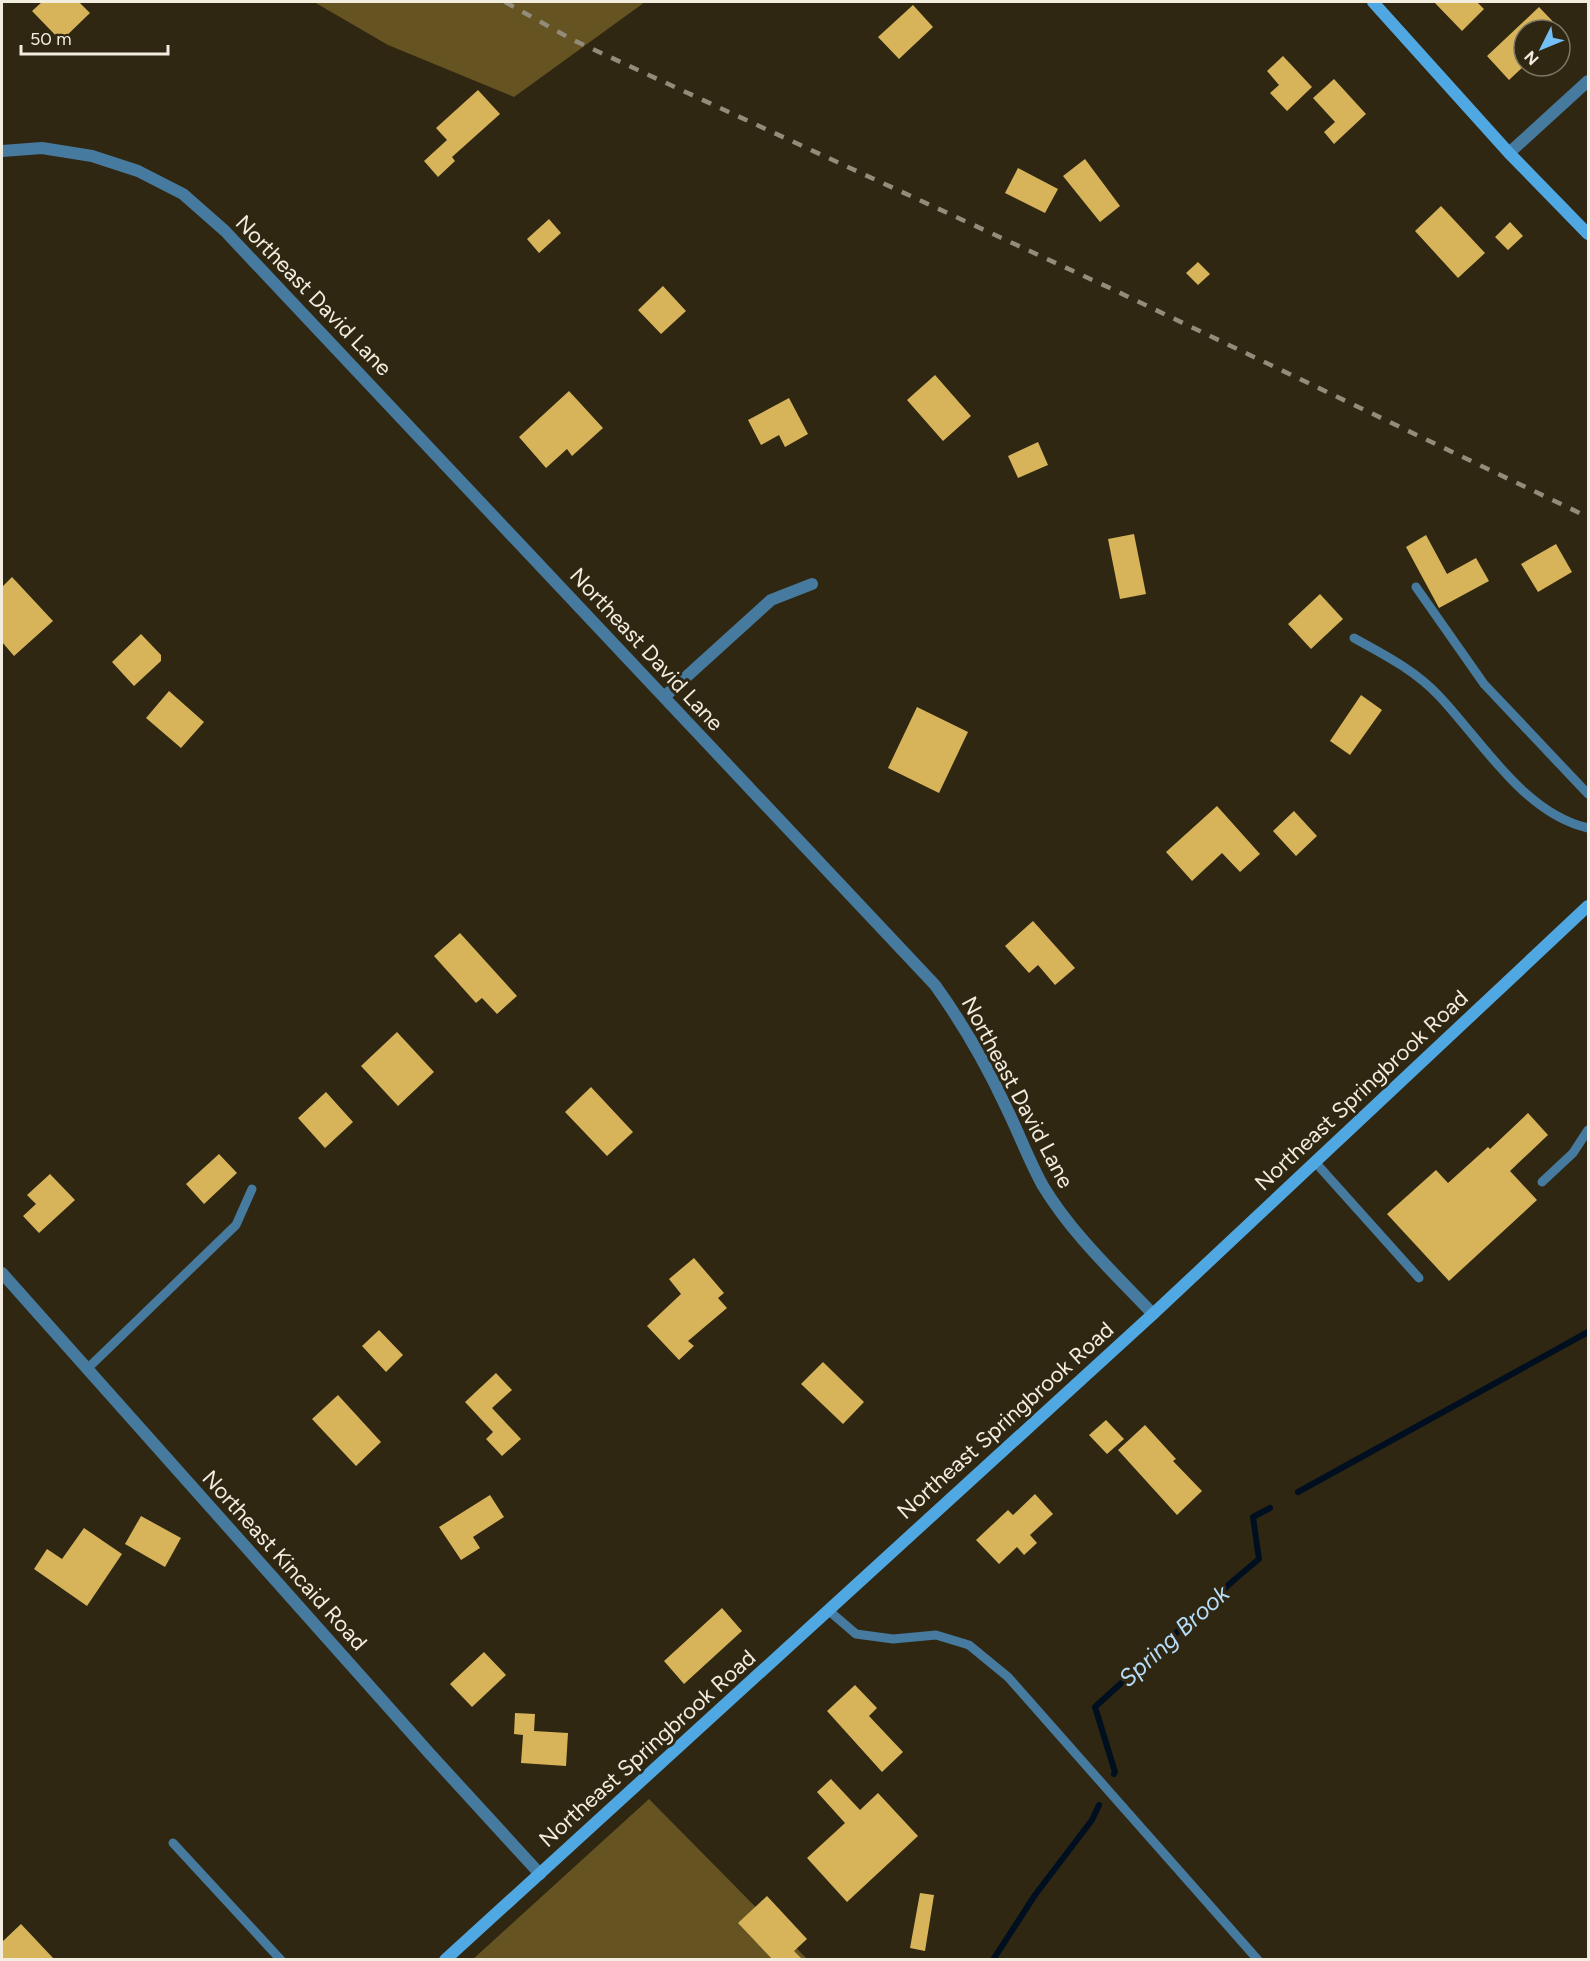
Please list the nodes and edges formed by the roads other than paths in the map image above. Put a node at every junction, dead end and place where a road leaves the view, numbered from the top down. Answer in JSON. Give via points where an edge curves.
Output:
{"nodes":[{"id":1,"x":1372,"y":2,"type":"edge"},
{"id":2,"x":1588,"y":81,"type":"edge"},
{"id":3,"x":2,"y":151,"type":"edge"},
{"id":4,"x":1509,"y":153,"type":"junction"},
{"id":5,"x":1588,"y":234,"type":"edge"},
{"id":6,"x":812,"y":584,"type":"dead end"},
{"id":7,"x":1416,"y":586,"type":"dead end"},
{"id":8,"x":1354,"y":638,"type":"dead end"},
{"id":9,"x":664,"y":697,"type":"junction"},
{"id":10,"x":1588,"y":794,"type":"edge"},
{"id":11,"x":1588,"y":828,"type":"edge"},
{"id":12,"x":1588,"y":906,"type":"edge"},
{"id":13,"x":1588,"y":1130,"type":"edge"},
{"id":14,"x":1315,"y":1162,"type":"junction"},
{"id":15,"x":1542,"y":1182,"type":"dead end"},
{"id":16,"x":252,"y":1190,"type":"dead end"},
{"id":17,"x":2,"y":1273,"type":"edge"},
{"id":18,"x":1419,"y":1278,"type":"dead end"},
{"id":19,"x":1153,"y":1314,"type":"junction"},
{"id":20,"x":87,"y":1369,"type":"junction"},
{"id":21,"x":828,"y":1610,"type":"junction"},
{"id":22,"x":173,"y":1843,"type":"dead end"},
{"id":23,"x":540,"y":1874,"type":"junction"},
{"id":24,"x":281,"y":1959,"type":"edge"},
{"id":25,"x":445,"y":1959,"type":"edge"},
{"id":26,"x":1258,"y":1959,"type":"edge"}],
"edges":[{"from":1,"to":4,"type":"street"},
{"from":2,"to":4,"type":"street"},
{"from":3,"to":9,"type":"street","name":"Northeast David Lane","via":[[42,148],[92,156],[138,171],[183,194],[225,231]]},
{"from":4,"to":5,"type":"street"},
{"from":6,"to":9,"type":"street","via":[[771,600]]},
{"from":7,"to":10,"type":"lane","via":[[1484,684]]},
{"from":8,"to":11,"type":"lane","via":[[1403,665],[1439,696],[1539,806]]},
{"from":9,"to":19,"type":"street","name":"Northeast David Lane","via":[[935,985],[984,1062],[1056,1207]]},
{"from":12,"to":14,"type":"street","name":"Northeast Springbrook Road"},
{"from":13,"to":15,"type":"lane","via":[[1573,1154]]},
{"from":14,"to":18,"type":"lane"},
{"from":14,"to":19,"type":"street","name":"Northeast Springbrook Road"},
{"from":16,"to":20,"type":"lane","via":[[236,1225]]},
{"from":17,"to":20,"type":"street","name":"Northeast Kincaid Road"},
{"from":19,"to":21,"type":"street","name":"Northeast Springbrook Road"},
{"from":20,"to":23,"type":"street","name":"Northeast Kincaid Road"},
{"from":21,"to":23,"type":"street","name":"Northeast Springbrook Road"},
{"from":21,"to":26,"type":"lane","via":[[856,1634],[893,1639],[936,1635],[969,1645],[1008,1677]]},
{"from":22,"to":24,"type":"lane"},
{"from":23,"to":25,"type":"street","name":"Northeast Springbrook Road"}]}
